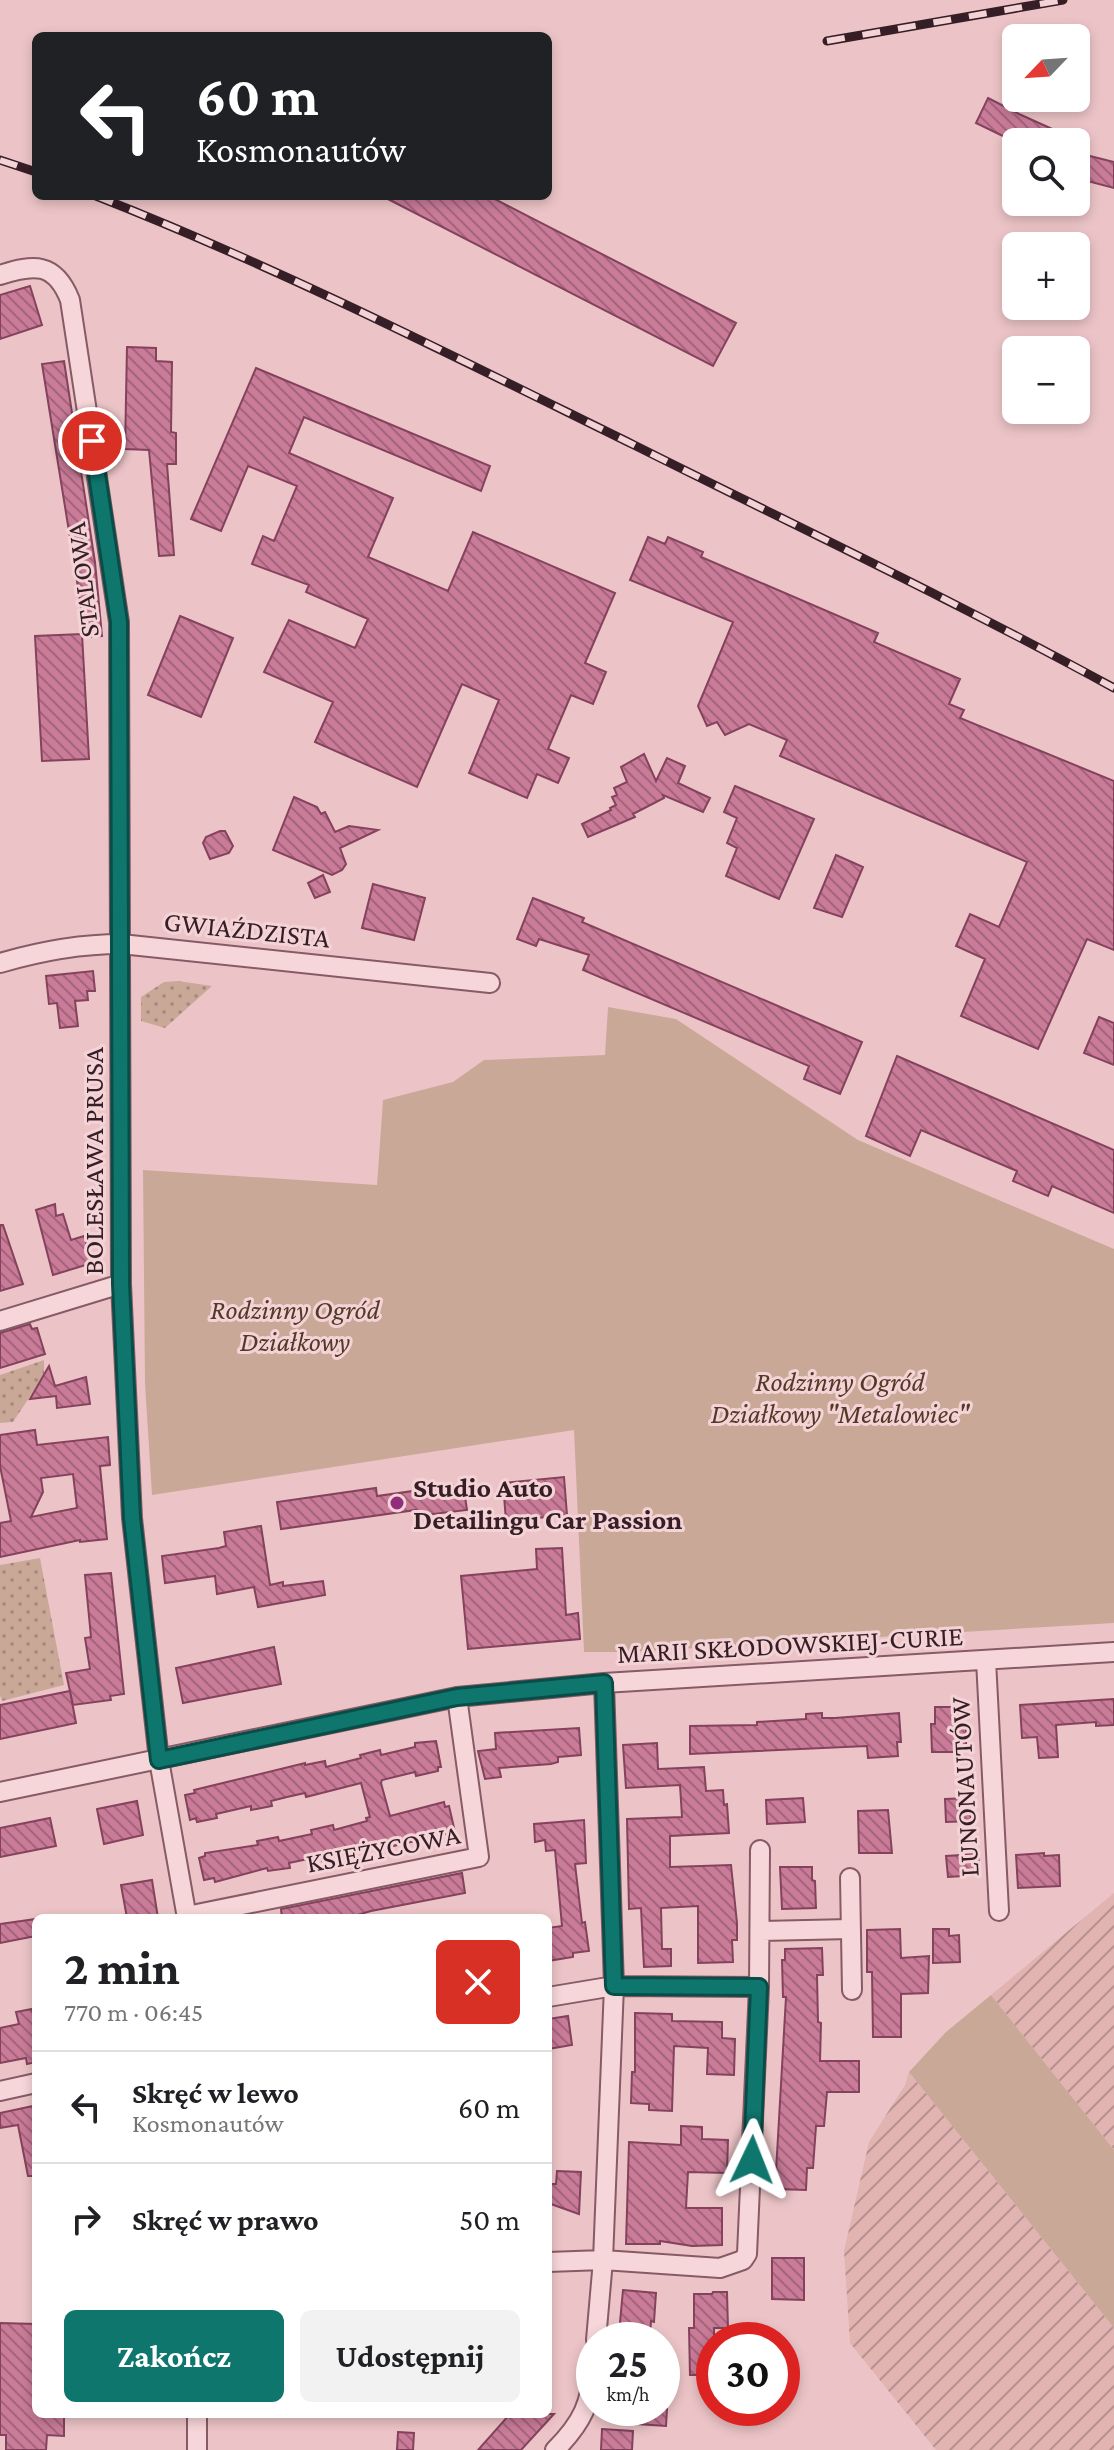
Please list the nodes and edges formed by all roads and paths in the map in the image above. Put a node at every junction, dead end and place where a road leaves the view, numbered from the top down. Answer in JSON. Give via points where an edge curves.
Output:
{"nodes":[{"id":1,"x":0,"y":275,"type":"edge"},
{"id":2,"x":121,"y":944,"type":"junction"},
{"id":3,"x":0,"y":963,"type":"edge"},
{"id":4,"x":490,"y":983,"type":"dead end"},
{"id":5,"x":121,"y":1284,"type":"junction"},
{"id":6,"x":0,"y":1321,"type":"edge"},
{"id":7,"x":1114,"y":1652,"type":"edge"},
{"id":8,"x":986,"y":1660,"type":"junction"},
{"id":9,"x":604,"y":1683,"type":"junction"},
{"id":10,"x":457,"y":1697,"type":"junction"},
{"id":11,"x":159,"y":1760,"type":"junction"},
{"id":12,"x":0,"y":1792,"type":"edge"},
{"id":13,"x":760,"y":1850,"type":"dead end"},
{"id":14,"x":850,"y":1878,"type":"dead end"},
{"id":15,"x":999,"y":1911,"type":"dead end"},
{"id":16,"x":186,"y":1914,"type":"edge"},
{"id":17,"x":202,"y":1914,"type":"edge"},
{"id":18,"x":850,"y":1929,"type":"junction"},
{"id":19,"x":760,"y":1931,"type":"junction"},
{"id":20,"x":614,"y":1986,"type":"junction"},
{"id":21,"x":759,"y":1987,"type":"junction"},
{"id":22,"x":852,"y":1990,"type":"dead end"},
{"id":23,"x":552,"y":1996,"type":"edge"},
{"id":24,"x":32,"y":2084,"type":"edge"},
{"id":25,"x":0,"y":2091,"type":"edge"},
{"id":26,"x":603,"y":2260,"type":"junction"},
{"id":27,"x":552,"y":2262,"type":"edge"},
{"id":28,"x":598,"y":2322,"type":"edge"},
{"id":29,"x":197,"y":2418,"type":"edge"},
{"id":30,"x":576,"y":2424,"type":"edge"},
{"id":31,"x":197,"y":2450,"type":"edge"},
{"id":32,"x":555,"y":2450,"type":"edge"}],
"edges":[{"from":1,"to":2,"type":"street","name":"STALOWA","via":[[29,267],[49,271],[67,291],[75,320],[119,622]]},
{"from":2,"to":3,"type":"street","name":"GWIAŹDZISTA","via":[[51,949]]},
{"from":2,"to":4,"type":"street","name":"GWIAŹDZISTA"},
{"from":2,"to":5,"type":"street","name":"BOLESŁAWA PRUSA"},
{"from":5,"to":6,"type":"street"},
{"from":5,"to":11,"type":"street","name":"BOLESŁAWA PRUSA","via":[[132,1518]]},
{"from":7,"to":8,"type":"street","name":"MARII SKŁODOWSKIEJ-CURIE"},
{"from":8,"to":9,"type":"street","name":"MARII SKŁODOWSKIEJ-CURIE"},
{"from":8,"to":15,"type":"street","name":"LUNONAUTÓW"},
{"from":9,"to":10,"type":"street","name":"MARII SKŁODOWSKIEJ-CURIE"},
{"from":9,"to":20,"type":"street"},
{"from":10,"to":11,"type":"street","name":"MARII SKŁODOWSKIEJ-CURIE"},
{"from":10,"to":17,"type":"street","name":"KSIĘŻYCOWA","via":[[479,1857]]},
{"from":11,"to":12,"type":"street","name":"MARII SKŁODOWSKIEJ-CURIE"},
{"from":11,"to":16,"type":"street","name":"BOLESŁAWA PRUSA"},
{"from":13,"to":19,"type":"street"},
{"from":14,"to":18,"type":"street"},
{"from":18,"to":19,"type":"street"},
{"from":18,"to":22,"type":"street"},
{"from":19,"to":21,"type":"street"},
{"from":20,"to":21,"type":"street"},
{"from":20,"to":23,"type":"street"},
{"from":20,"to":26,"type":"street"},
{"from":21,"to":26,"type":"street","via":[[747,2254],[720,2268]]},
{"from":24,"to":25,"type":"street"},
{"from":26,"to":27,"type":"street"},
{"from":26,"to":28,"type":"street"},
{"from":29,"to":31,"type":"street"},
{"from":30,"to":32,"type":"street"}]}
